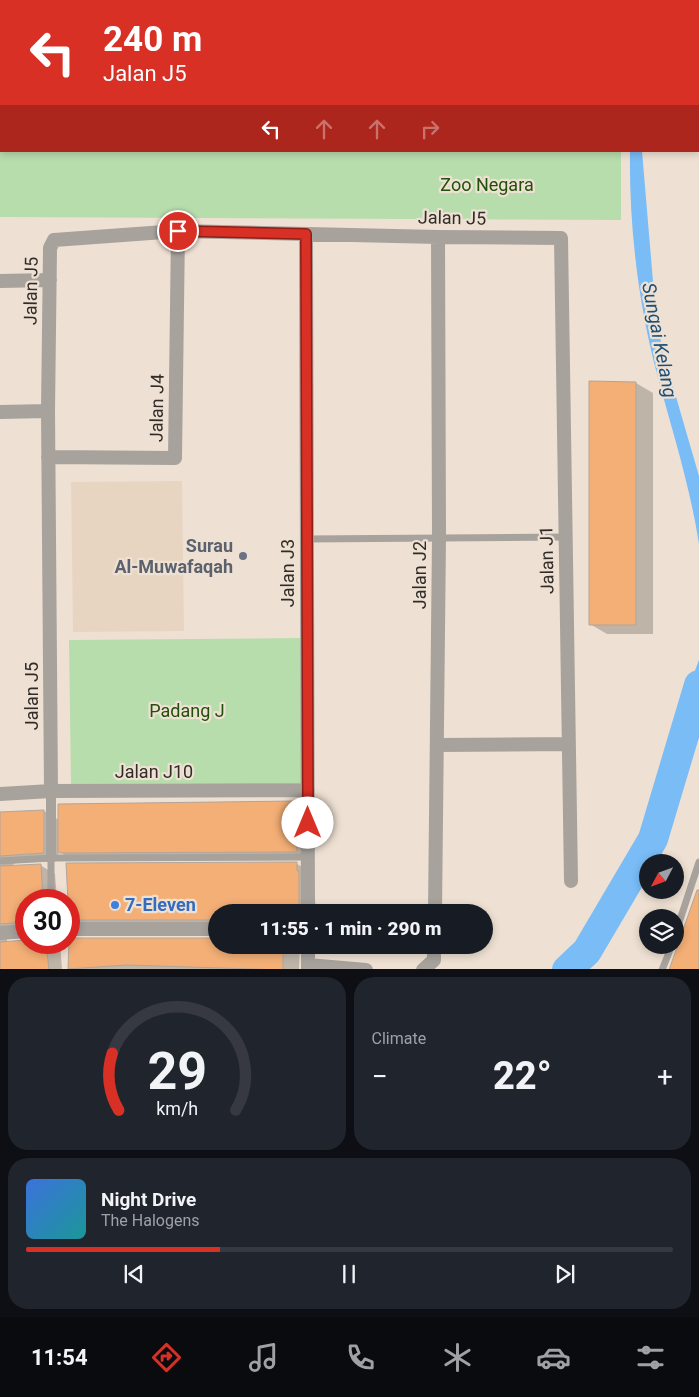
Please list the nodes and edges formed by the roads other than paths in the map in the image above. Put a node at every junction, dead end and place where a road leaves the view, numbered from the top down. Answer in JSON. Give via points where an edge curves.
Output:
{"nodes":[{"id":1,"x":178,"y":231,"type":"junction"},
{"id":2,"x":306,"y":234,"type":"junction"},
{"id":3,"x":438,"y":237,"type":"junction"},
{"id":4,"x":561,"y":238,"type":"joint"},
{"id":5,"x":50,"y":280,"type":"junction"},
{"id":6,"x":0,"y":281,"type":"edge"},
{"id":7,"x":48,"y":411,"type":"junction"},
{"id":8,"x":0,"y":412,"type":"edge"},
{"id":9,"x":48,"y":456,"type":"junction"},
{"id":10,"x":439,"y":537,"type":"junction"},
{"id":11,"x":566,"y":537,"type":"junction"},
{"id":12,"x":307,"y":539,"type":"junction"},
{"id":13,"x":569,"y":744,"type":"junction"},
{"id":14,"x":438,"y":745,"type":"junction"},
{"id":15,"x":308,"y":790,"type":"junction"},
{"id":16,"x":51,"y":791,"type":"junction"},
{"id":17,"x":0,"y":794,"type":"edge"},
{"id":18,"x":308,"y":857,"type":"junction"},
{"id":19,"x":51,"y":858,"type":"junction"},
{"id":20,"x":0,"y":861,"type":"edge"},
{"id":21,"x":699,"y":862,"type":"edge"},
{"id":22,"x":571,"y":881,"type":"dead end"},
{"id":23,"x":51,"y":889,"type":"edge"},
{"id":24,"x":308,"y":904,"type":"edge"},
{"id":25,"x":435,"y":904,"type":"edge"},
{"id":26,"x":684,"y":909,"type":"edge"},
{"id":27,"x":80,"y":929,"type":"edge"},
{"id":28,"x":208,"y":929,"type":"edge"},
{"id":29,"x":15,"y":932,"type":"edge"},
{"id":30,"x":0,"y":933,"type":"edge"},
{"id":31,"x":308,"y":954,"type":"edge"},
{"id":32,"x":434,"y":954,"type":"edge"},
{"id":33,"x":668,"y":954,"type":"edge"},
{"id":34,"x":308,"y":967,"type":"edge"},
{"id":35,"x":347,"y":969,"type":"edge"},
{"id":36,"x":424,"y":969,"type":"edge"},
{"id":37,"x":662,"y":969,"type":"edge"}],
"edges":[{"from":1,"to":2,"type":"street","name":"Jalan J5"},
{"from":1,"to":5,"type":"street","name":"Jalan J5","via":[[54,240],[50,248]]},
{"from":1,"to":9,"type":"street","name":"Jalan J4","via":[[175,458]]},
{"from":2,"to":3,"type":"street","name":"Jalan J5"},
{"from":2,"to":12,"type":"street","name":"Jalan J3"},
{"from":3,"to":4,"type":"street","name":"Jalan J5"},
{"from":3,"to":10,"type":"street","name":"Jalan J2"},
{"from":4,"to":11,"type":"street","name":"Jalan J1"},
{"from":5,"to":6,"type":"street"},
{"from":5,"to":7,"type":"street","name":"Jalan J5"},
{"from":7,"to":8,"type":"street"},
{"from":7,"to":9,"type":"street","name":"Jalan J5"},
{"from":9,"to":16,"type":"street","name":"Jalan J5"},
{"from":10,"to":11,"type":"lane"},
{"from":10,"to":12,"type":"lane"},
{"from":10,"to":14,"type":"street","name":"Jalan J2"},
{"from":11,"to":13,"type":"street","name":"Jalan J1"},
{"from":12,"to":15,"type":"street","name":"Jalan J3"},
{"from":13,"to":14,"type":"street"},
{"from":13,"to":22,"type":"street","name":"Jalan J1"},
{"from":14,"to":25,"type":"street","name":"Jalan J2"},
{"from":15,"to":16,"type":"street","name":"Jalan J10"},
{"from":15,"to":18,"type":"street","name":"Jalan J3"},
{"from":16,"to":17,"type":"street","name":"Jalan J10"},
{"from":16,"to":19,"type":"street"},
{"from":18,"to":19,"type":"lane"},
{"from":18,"to":24,"type":"street","name":"Jalan J3"},
{"from":19,"to":20,"type":"lane"},
{"from":19,"to":23,"type":"lane"},
{"from":21,"to":26,"type":"lane"},
{"from":27,"to":28,"type":"street"},
{"from":29,"to":30,"type":"street"},
{"from":31,"to":34,"type":"street"},
{"from":32,"to":36,"type":"street","via":[[434,960]]},
{"from":33,"to":37,"type":"lane"},
{"from":34,"to":35,"type":"street"}]}
